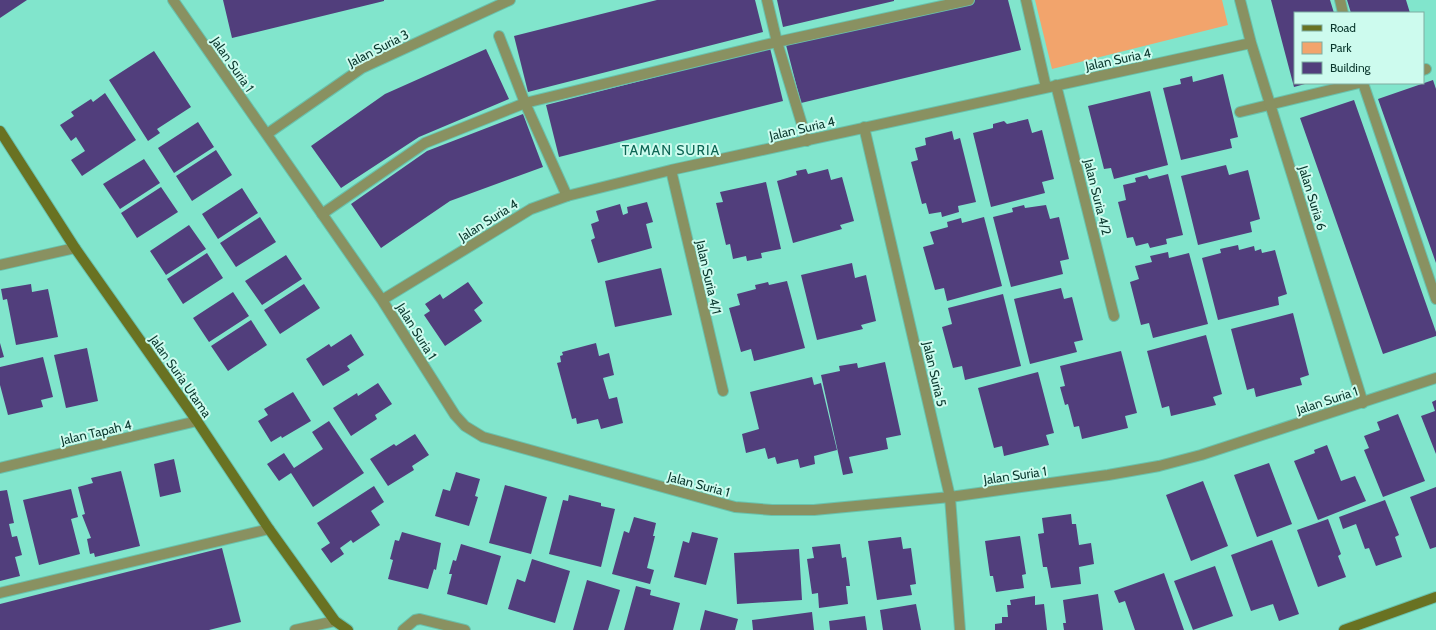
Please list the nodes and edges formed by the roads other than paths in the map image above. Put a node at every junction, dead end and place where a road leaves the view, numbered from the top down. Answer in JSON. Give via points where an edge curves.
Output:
{"nodes":[{"id":1,"x":173,"y":0,"type":"edge"},
{"id":2,"x":510,"y":0,"type":"edge"},
{"id":3,"x":767,"y":0,"type":"edge"},
{"id":4,"x":969,"y":0,"type":"edge"},
{"id":5,"x":1026,"y":0,"type":"edge"},
{"id":6,"x":1240,"y":0,"type":"edge"},
{"id":7,"x":1340,"y":0,"type":"edge"},
{"id":8,"x":1343,"y":12,"type":"edge"},
{"id":9,"x":499,"y":36,"type":"dead end"},
{"id":10,"x":777,"y":42,"type":"junction"},
{"id":11,"x":1251,"y":43,"type":"junction"},
{"id":12,"x":1355,"y":84,"type":"edge"},
{"id":13,"x":1363,"y":84,"type":"edge"},
{"id":14,"x":1051,"y":86,"type":"junction"},
{"id":15,"x":525,"y":103,"type":"junction"},
{"id":16,"x":1270,"y":104,"type":"junction"},
{"id":17,"x":1240,"y":112,"type":"dead end"},
{"id":18,"x":864,"y":127,"type":"junction"},
{"id":19,"x":0,"y":131,"type":"edge"},
{"id":20,"x":267,"y":134,"type":"junction"},
{"id":21,"x":807,"y":141,"type":"junction"},
{"id":22,"x":671,"y":170,"type":"junction"},
{"id":23,"x":567,"y":196,"type":"junction"},
{"id":24,"x":322,"y":214,"type":"junction"},
{"id":25,"x":75,"y":248,"type":"junction"},
{"id":26,"x":0,"y":265,"type":"edge"},
{"id":27,"x":1436,"y":299,"type":"edge"},
{"id":28,"x":382,"y":300,"type":"junction"},
{"id":29,"x":1114,"y":316,"type":"dead end"},
{"id":30,"x":1436,"y":378,"type":"edge"},
{"id":31,"x":723,"y":391,"type":"dead end"},
{"id":32,"x":1363,"y":402,"type":"junction"},
{"id":33,"x":197,"y":421,"type":"junction"},
{"id":34,"x":0,"y":468,"type":"edge"},
{"id":35,"x":950,"y":497,"type":"junction"},
{"id":36,"x":269,"y":529,"type":"junction"},
{"id":37,"x":0,"y":593,"type":"edge"},
{"id":38,"x":1436,"y":597,"type":"edge"},
{"id":39,"x":335,"y":621,"type":"junction"},
{"id":40,"x":296,"y":630,"type":"edge"},
{"id":41,"x":348,"y":630,"type":"edge"},
{"id":42,"x":403,"y":630,"type":"edge"},
{"id":43,"x":465,"y":630,"type":"edge"},
{"id":44,"x":960,"y":630,"type":"edge"},
{"id":45,"x":1344,"y":630,"type":"edge"}],
"edges":[{"from":1,"to":20,"type":"street","name":"Jalan Suria 1"},
{"from":2,"to":20,"type":"street","name":"Jalan Suria 3","via":[[362,68]]},
{"from":3,"to":10,"type":"street"},
{"from":4,"to":10,"type":"street"},
{"from":5,"to":14,"type":"street","name":"Jalan Suria 4/2"},
{"from":6,"to":11,"type":"street","name":"Jalan Suria 6"},
{"from":7,"to":8,"type":"street"},
{"from":9,"to":15,"type":"street"},
{"from":10,"to":15,"type":"street"},
{"from":10,"to":21,"type":"street"},
{"from":11,"to":14,"type":"street","name":"Jalan Suria 4"},
{"from":11,"to":16,"type":"street","name":"Jalan Suria 6"},
{"from":12,"to":16,"type":"street"},
{"from":13,"to":27,"type":"street"},
{"from":14,"to":18,"type":"street","name":"Jalan Suria 4"},
{"from":14,"to":29,"type":"street","name":"Jalan Suria 4/2"},
{"from":15,"to":23,"type":"street"},
{"from":15,"to":24,"type":"street","via":[[425,143]]},
{"from":16,"to":17,"type":"street"},
{"from":16,"to":32,"type":"street","name":"Jalan Suria 6"},
{"from":18,"to":21,"type":"street","name":"Jalan Suria 4"},
{"from":18,"to":35,"type":"street","name":"Jalan Suria 5"},
{"from":19,"to":25,"type":"main road","name":"Jalan Suria Utama"},
{"from":20,"to":24,"type":"street","name":"Jalan Suria 1"},
{"from":21,"to":22,"type":"street","name":"Jalan Suria 4"},
{"from":22,"to":23,"type":"street","name":"Jalan Suria 4"},
{"from":22,"to":31,"type":"street","name":"Jalan Suria 4/1"},
{"from":23,"to":28,"type":"street","name":"Jalan Suria 4","via":[[531,209]]},
{"from":24,"to":28,"type":"street","name":"Jalan Suria 1"},
{"from":25,"to":26,"type":"street"},
{"from":25,"to":33,"type":"main road","name":"Jalan Suria Utama"},
{"from":28,"to":35,"type":"street","name":"Jalan Suria 1","via":[[455,415],[465,426],[483,437],[735,507],[814,510]]},
{"from":30,"to":32,"type":"street","name":"Jalan Suria 1"},
{"from":32,"to":35,"type":"street","name":"Jalan Suria 1","via":[[1159,466]]},
{"from":33,"to":34,"type":"street","name":"Jalan Tapah 4"},
{"from":33,"to":36,"type":"main road","name":"Jalan Suria Utama"},
{"from":35,"to":44,"type":"street","name":"Jalan Suria 5"},
{"from":36,"to":37,"type":"street"},
{"from":36,"to":39,"type":"main road","name":"Jalan Suria Utama"},
{"from":38,"to":45,"type":"main road"},
{"from":39,"to":40,"type":"street"},
{"from":39,"to":41,"type":"main road","name":"Jalan Suria Utama"},
{"from":42,"to":43,"type":"street","via":[[420,619]]}]}
